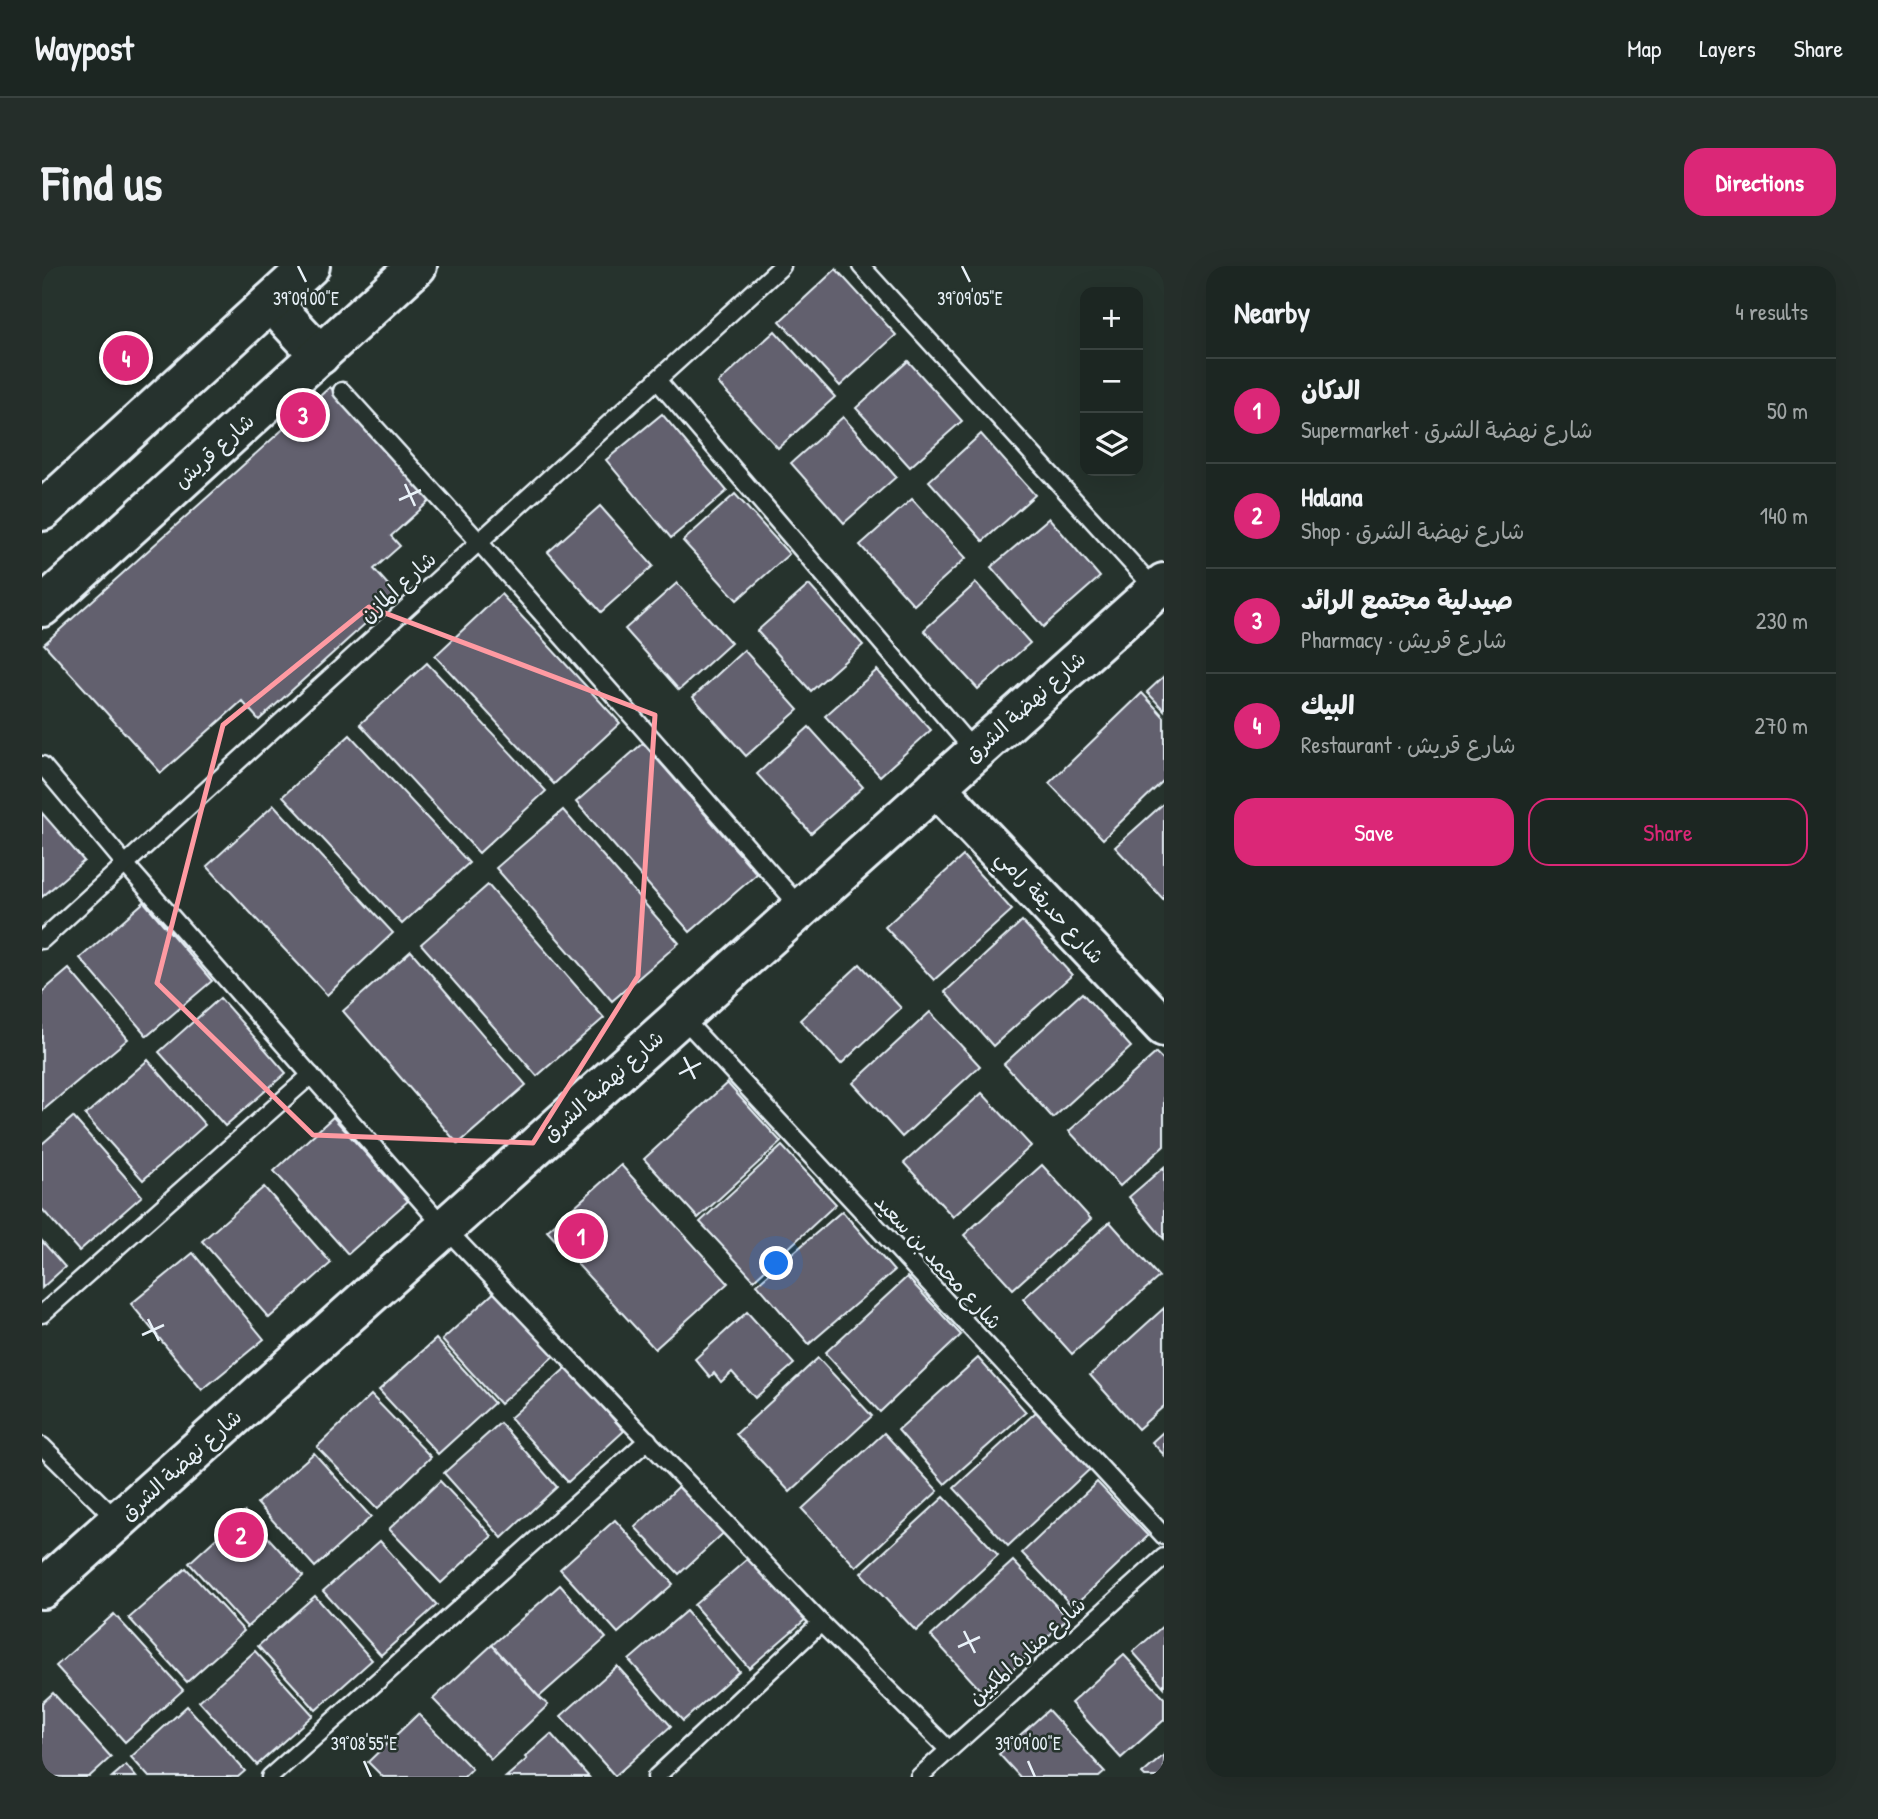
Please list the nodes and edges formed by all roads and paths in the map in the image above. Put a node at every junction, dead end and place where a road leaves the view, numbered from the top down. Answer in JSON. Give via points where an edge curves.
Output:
{"nodes":[{"id":1,"x":310,"y":266,"type":"edge"},
{"id":2,"x":417,"y":266,"type":"edge"},
{"id":3,"x":782,"y":266,"type":"edge"},
{"id":4,"x":861,"y":266,"type":"edge"},
{"id":5,"x":271,"y":302,"type":"junction"},
{"id":6,"x":320,"y":355,"type":"junction"},
{"id":7,"x":657,"y":380,"type":"junction"},
{"id":8,"x":342,"y":391,"type":"dead end"},
{"id":9,"x":42,"y":511,"type":"edge"},
{"id":10,"x":479,"y":542,"type":"junction"},
{"id":11,"x":1160,"y":586,"type":"edge"},
{"id":12,"x":42,"y":607,"type":"edge"},
{"id":13,"x":975,"y":752,"type":"junction"},
{"id":14,"x":42,"y":765,"type":"edge"},
{"id":15,"x":936,"y":787,"type":"junction"},
{"id":16,"x":125,"y":864,"type":"junction"},
{"id":17,"x":801,"y":908,"type":"junction"},
{"id":18,"x":42,"y":940,"type":"edge"},
{"id":19,"x":681,"y":1016,"type":"junction"},
{"id":20,"x":1164,"y":1027,"type":"edge"},
{"id":21,"x":311,"y":1075,"type":"junction"},
{"id":22,"x":444,"y":1228,"type":"junction"},
{"id":23,"x":42,"y":1314,"type":"edge"},
{"id":24,"x":648,"y":1440,"type":"junction"},
{"id":25,"x":42,"y":1446,"type":"edge"},
{"id":26,"x":118,"y":1521,"type":"junction"},
{"id":27,"x":1164,"y":1536,"type":"edge"},
{"id":28,"x":1164,"y":1557,"type":"edge"},
{"id":29,"x":42,"y":1589,"type":"edge"},
{"id":30,"x":821,"y":1623,"type":"junction"},
{"id":31,"x":948,"y":1749,"type":"junction"},
{"id":32,"x":270,"y":1777,"type":"edge"},
{"id":33,"x":656,"y":1777,"type":"edge"},
{"id":34,"x":919,"y":1777,"type":"edge"}],
"edges":[{"from":1,"to":5,"type":"street"},
{"from":2,"to":6,"type":"street","name":"شارع قريش"},
{"from":3,"to":7,"type":"lane","name":"شارع المازن"},
{"from":4,"to":11,"type":"lane"},
{"from":5,"to":6,"type":"street"},
{"from":5,"to":9,"type":"street"},
{"from":6,"to":12,"type":"street","name":"شارع قريش"},
{"from":7,"to":10,"type":"lane","name":"شارع المازن"},
{"from":7,"to":13,"type":"lane"},
{"from":8,"to":10,"type":"lane"},
{"from":10,"to":16,"type":"lane","name":"شارع المازن"},
{"from":10,"to":17,"type":"lane"},
{"from":11,"to":13,"type":"street","name":"شارع نهضة الشرق"},
{"from":13,"to":15,"type":"street","name":"شارع نهضة الشرق"},
{"from":14,"to":16,"type":"lane"},
{"from":15,"to":17,"type":"street","name":"شارع نهضة الشرق"},
{"from":15,"to":20,"type":"street","name":"شارع حديقة رامي"},
{"from":16,"to":18,"type":"lane","name":"شارع المازن"},
{"from":16,"to":21,"type":"lane"},
{"from":17,"to":19,"type":"street","name":"شارع نهضة الشرق"},
{"from":19,"to":22,"type":"street","name":"شارع نهضة الشرق"},
{"from":19,"to":27,"type":"lane","name":"شارع محمد بن سعيد"},
{"from":21,"to":22,"type":"lane"},
{"from":21,"to":23,"type":"lane"},
{"from":22,"to":24,"type":"lane"},
{"from":22,"to":26,"type":"street","name":"شارع نهضة الشرق"},
{"from":24,"to":30,"type":"lane"},
{"from":24,"to":32,"type":"lane"},
{"from":25,"to":26,"type":"lane"},
{"from":26,"to":29,"type":"street","name":"شارع نهضة الشرق"},
{"from":28,"to":31,"type":"lane","name":"شارع منارة المكيين"},
{"from":30,"to":31,"type":"lane"},
{"from":30,"to":33,"type":"lane"},
{"from":31,"to":34,"type":"lane","name":"شارع منارة المكيين"}]}
